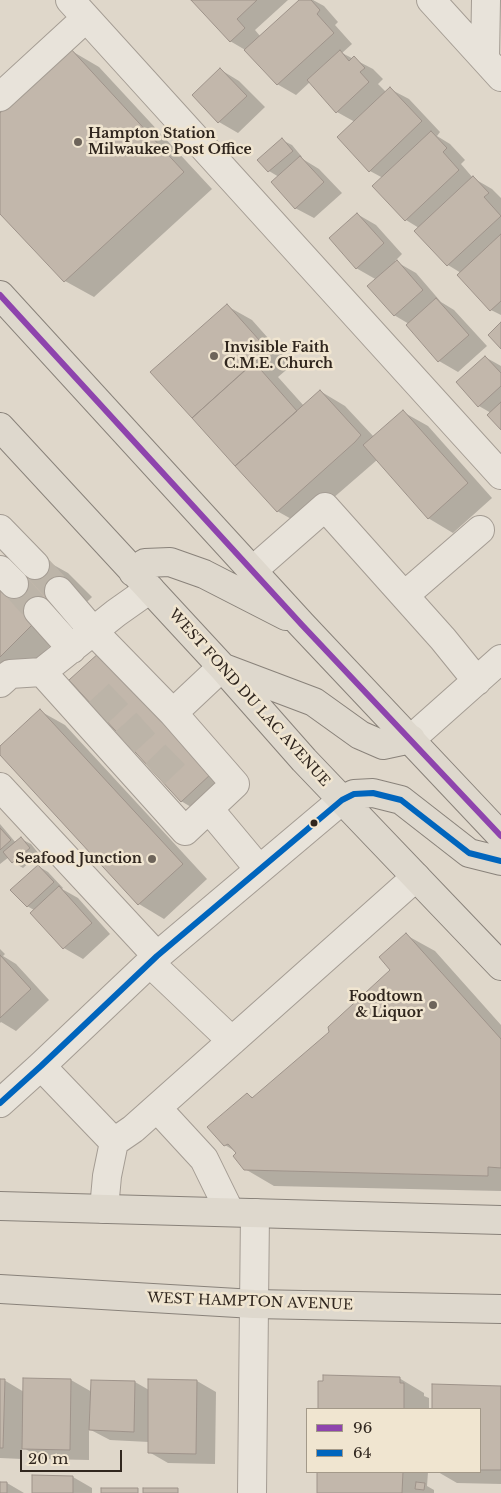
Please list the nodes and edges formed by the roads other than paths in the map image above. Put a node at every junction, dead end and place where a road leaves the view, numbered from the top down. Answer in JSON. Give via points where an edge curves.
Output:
{"nodes":[{"id":1,"x":431,"y":0,"type":"edge"},
{"id":2,"x":486,"y":0,"type":"edge"},
{"id":3,"x":78,"y":9,"type":"edge"},
{"id":4,"x":493,"y":67,"type":"edge"},
{"id":5,"x":0,"y":97,"type":"edge"},
{"id":6,"x":0,"y":295,"type":"edge"},
{"id":7,"x":0,"y":427,"type":"edge"},
{"id":8,"x":501,"y":475,"type":"edge"},
{"id":9,"x":0,"y":529,"type":"edge"},
{"id":10,"x":480,"y":530,"type":"dead end"},
{"id":11,"x":34,"y":565,"type":"tunnel mouth"},
{"id":12,"x":252,"y":571,"type":"junction"},
{"id":13,"x":141,"y":580,"type":"junction"},
{"id":14,"x":59,"y":591,"type":"tunnel mouth"},
{"id":15,"x":405,"y":595,"type":"junction"},
{"id":16,"x":38,"y":611,"type":"tunnel mouth"},
{"id":17,"x":302,"y":625,"type":"junction"},
{"id":18,"x":94,"y":632,"type":"junction"},
{"id":19,"x":72,"y":648,"type":"junction"},
{"id":20,"x":501,"y":659,"type":"edge"},
{"id":21,"x":222,"y":667,"type":"junction"},
{"id":22,"x":42,"y":672,"type":"junction"},
{"id":23,"x":477,"y":681,"type":"junction"},
{"id":24,"x":0,"y":683,"type":"edge"},
{"id":25,"x":165,"y":710,"type":"junction"},
{"id":26,"x":411,"y":739,"type":"junction"},
{"id":27,"x":0,"y":788,"type":"edge"},
{"id":28,"x":342,"y":800,"type":"junction"},
{"id":29,"x":209,"y":809,"type":"junction"},
{"id":30,"x":501,"y":836,"type":"edge"},
{"id":31,"x":501,"y":861,"type":"edge"},
{"id":32,"x":259,"y":869,"type":"junction"},
{"id":33,"x":416,"y":877,"type":"junction"},
{"id":34,"x":153,"y":959,"type":"junction"},
{"id":35,"x":501,"y":966,"type":"edge"},
{"id":36,"x":232,"y":1041,"type":"junction"},
{"id":37,"x":41,"y":1066,"type":"junction"},
{"id":38,"x":0,"y":1103,"type":"edge"},
{"id":39,"x":157,"y":1108,"type":"junction"},
{"id":40,"x":114,"y":1142,"type":"junction"},
{"id":41,"x":0,"y":1206,"type":"edge"},
{"id":42,"x":104,"y":1209,"type":"junction"},
{"id":43,"x":242,"y":1213,"type":"junction"},
{"id":44,"x":501,"y":1220,"type":"edge"},
{"id":45,"x":0,"y":1289,"type":"edge"},
{"id":46,"x":254,"y":1304,"type":"junction"},
{"id":47,"x":501,"y":1309,"type":"edge"},
{"id":48,"x":252,"y":1493,"type":"edge"}],
"edges":[{"from":1,"to":4,"type":"street"},
{"from":2,"to":4,"type":"street"},
{"from":3,"to":5,"type":"street"},
{"from":3,"to":8,"type":"street"},
{"from":6,"to":12,"type":"main road"},
{"from":7,"to":13,"type":"main road","name":"WEST FOND DU LAC AVENUE"},
{"from":9,"to":11,"type":"street"},
{"from":10,"to":15,"type":"street"},
{"from":12,"to":15,"type":"street","via":[[325,507]]},
{"from":12,"to":17,"type":"main road"},
{"from":13,"to":17,"type":"main road","via":[[145,563],[170,562],[204,574]]},
{"from":13,"to":18,"type":"street","via":[[116,613]]},
{"from":13,"to":21,"type":"main road","name":"WEST FOND DU LAC AVENUE"},
{"from":14,"to":18,"type":"street"},
{"from":15,"to":23,"type":"street"},
{"from":16,"to":19,"type":"street"},
{"from":17,"to":26,"type":"main road"},
{"from":18,"to":19,"type":"street"},
{"from":18,"to":25,"type":"street","via":[[133,680]]},
{"from":19,"to":22,"type":"street"},
{"from":20,"to":23,"type":"street"},
{"from":21,"to":25,"type":"street"},
{"from":21,"to":26,"type":"main road","via":[[314,702],[360,735],[383,745]]},
{"from":21,"to":28,"type":"main road","name":"WEST FOND DU LAC AVENUE"},
{"from":22,"to":24,"type":"street","via":[[10,674]]},
{"from":22,"to":29,"type":"street","via":[[120,747],[149,780],[185,831]]},
{"from":23,"to":26,"type":"street"},
{"from":25,"to":29,"type":"street","via":[[190,741],[235,784]]},
{"from":26,"to":30,"type":"main road"},
{"from":27,"to":34,"type":"street"},
{"from":28,"to":31,"type":"main road","via":[[354,794],[373,793],[401,800],[469,854]]},
{"from":28,"to":32,"type":"street"},
{"from":28,"to":33,"type":"main road","name":"WEST FOND DU LAC AVENUE"},
{"from":29,"to":32,"type":"street"},
{"from":32,"to":34,"type":"street"},
{"from":33,"to":35,"type":"main road","name":"WEST FOND DU LAC AVENUE"},
{"from":33,"to":36,"type":"street"},
{"from":34,"to":36,"type":"street"},
{"from":34,"to":37,"type":"street"},
{"from":36,"to":39,"type":"street"},
{"from":37,"to":38,"type":"street"},
{"from":37,"to":40,"type":"street"},
{"from":39,"to":40,"type":"street"},
{"from":39,"to":43,"type":"street","via":[[204,1159]]},
{"from":40,"to":42,"type":"street"},
{"from":41,"to":42,"type":"main road"},
{"from":42,"to":43,"type":"main road"},
{"from":43,"to":44,"type":"main road"},
{"from":43,"to":46,"type":"street"},
{"from":45,"to":46,"type":"main road","name":"WEST HAMPTON AVENUE"},
{"from":46,"to":47,"type":"main road","name":"WEST HAMPTON AVENUE"},
{"from":46,"to":48,"type":"street"}]}
